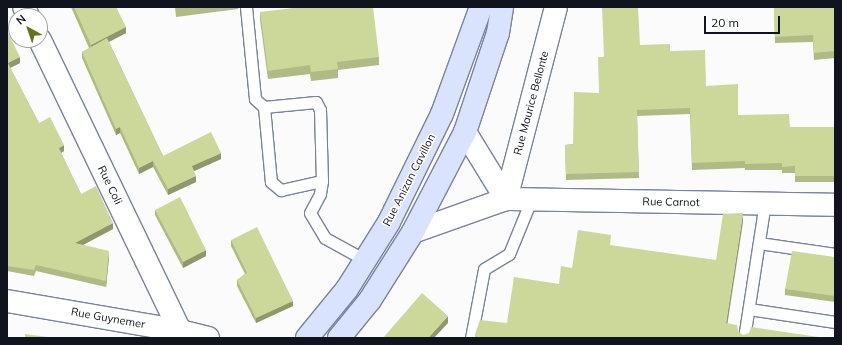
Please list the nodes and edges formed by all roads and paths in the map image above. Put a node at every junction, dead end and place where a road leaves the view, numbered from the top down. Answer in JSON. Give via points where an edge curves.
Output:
{"nodes":[{"id":1,"x":246,"y":7,"type":"edge"},
{"id":2,"x":481,"y":7,"type":"edge"},
{"id":3,"x":502,"y":7,"type":"edge"},
{"id":4,"x":556,"y":7,"type":"edge"},
{"id":5,"x":44,"y":48,"type":"edge"},
{"id":6,"x":264,"y":107,"type":"junction"},
{"id":7,"x":465,"y":132,"type":"junction"},
{"id":8,"x":322,"y":181,"type":"junction"},
{"id":9,"x":506,"y":199,"type":"junction"},
{"id":10,"x":531,"y":200,"type":"junction"},
{"id":11,"x":765,"y":203,"type":"junction"},
{"id":12,"x":835,"y":205,"type":"edge"},
{"id":13,"x":413,"y":232,"type":"junction"},
{"id":14,"x":759,"y":243,"type":"junction"},
{"id":15,"x":835,"y":254,"type":"edge"},
{"id":16,"x":365,"y":260,"type":"junction"},
{"id":17,"x":7,"y":301,"type":"edge"},
{"id":18,"x":749,"y":309,"type":"junction"},
{"id":19,"x":835,"y":322,"type":"edge"},
{"id":20,"x":180,"y":331,"type":"junction"},
{"id":21,"x":208,"y":338,"type":"edge"},
{"id":22,"x":307,"y":338,"type":"edge"},
{"id":23,"x":339,"y":338,"type":"edge"},
{"id":24,"x":471,"y":338,"type":"edge"},
{"id":25,"x":744,"y":338,"type":"edge"}],
"edges":[{"from":1,"to":6,"type":"lane","via":[[255,99]]},
{"from":2,"to":16,"type":"main road","name":"Rue Anizan Cavillon","via":[[442,114],[389,222]]},
{"from":3,"to":7,"type":"main road","via":[[498,33]]},
{"from":4,"to":9,"type":"street","name":"Rue Maurice Bellonte"},
{"from":5,"to":20,"type":"street","name":"Rue Coli"},
{"from":6,"to":8,"type":"lane","via":[[271,182],[281,190]]},
{"from":6,"to":8,"type":"lane","via":[[316,102],[320,110]]},
{"from":7,"to":9,"type":"street"},
{"from":7,"to":13,"type":"main road"},
{"from":8,"to":16,"type":"lane","via":[[320,194],[310,213],[325,238]]},
{"from":9,"to":10,"type":"street","name":"Rue Carnot"},
{"from":9,"to":13,"type":"street"},
{"from":10,"to":11,"type":"street","name":"Rue Carnot"},
{"from":10,"to":24,"type":"lane","via":[[509,254],[484,269]]},
{"from":11,"to":12,"type":"street","name":"Rue Carnot"},
{"from":11,"to":14,"type":"lane"},
{"from":13,"to":23,"type":"main road","via":[[370,300]]},
{"from":14,"to":15,"type":"lane"},
{"from":14,"to":18,"type":"lane"},
{"from":16,"to":22,"type":"main road","name":"Rue Anizan Cavillon","via":[[348,290]]},
{"from":17,"to":20,"type":"street","name":"Rue Guynemer"},
{"from":18,"to":19,"type":"lane"},
{"from":18,"to":25,"type":"lane"},
{"from":20,"to":21,"type":"street","name":"Rue Guynemer"}]}
